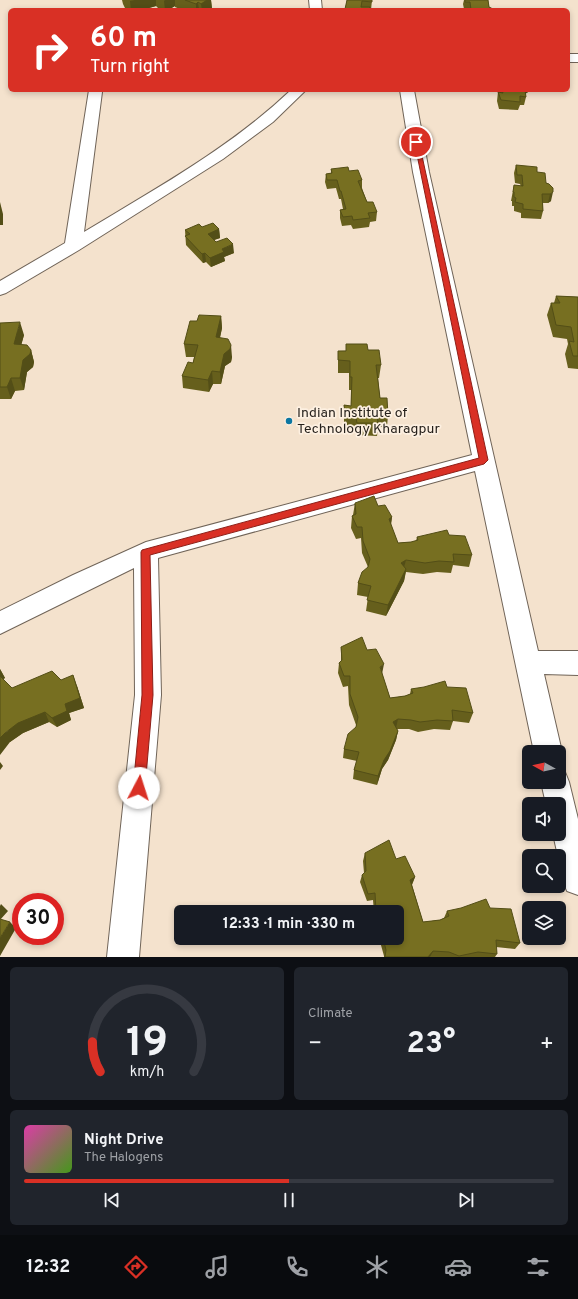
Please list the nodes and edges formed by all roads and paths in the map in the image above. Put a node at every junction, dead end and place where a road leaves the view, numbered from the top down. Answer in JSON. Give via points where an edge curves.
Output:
{"nodes":[{"id":1,"x":95,"y":92,"type":"dead end"},
{"id":2,"x":297,"y":92,"type":"edge"},
{"id":3,"x":407,"y":92,"type":"edge"},
{"id":4,"x":73,"y":246,"type":"junction"},
{"id":5,"x":0,"y":289,"type":"edge"},
{"id":6,"x":484,"y":460,"type":"junction"},
{"id":7,"x":146,"y":552,"type":"junction"},
{"id":8,"x":0,"y":623,"type":"edge"},
{"id":9,"x":528,"y":662,"type":"junction"},
{"id":10,"x":578,"y":663,"type":"edge"},
{"id":11,"x":546,"y":745,"type":"edge"},
{"id":12,"x":557,"y":789,"type":"edge"},
{"id":13,"x":578,"y":880,"type":"edge"},
{"id":14,"x":123,"y":957,"type":"edge"}],
"edges":[{"from":1,"to":4,"type":"street"},
{"from":2,"to":4,"type":"street","via":[[281,109],[237,144]]},
{"from":3,"to":6,"type":"street","via":[[421,172]]},
{"from":4,"to":5,"type":"street"},
{"from":6,"to":7,"type":"street"},
{"from":6,"to":9,"type":"street"},
{"from":7,"to":8,"type":"street"},
{"from":7,"to":14,"type":"street","via":[[148,695]]},
{"from":9,"to":10,"type":"street"},
{"from":9,"to":11,"type":"street"},
{"from":12,"to":13,"type":"street"}]}
